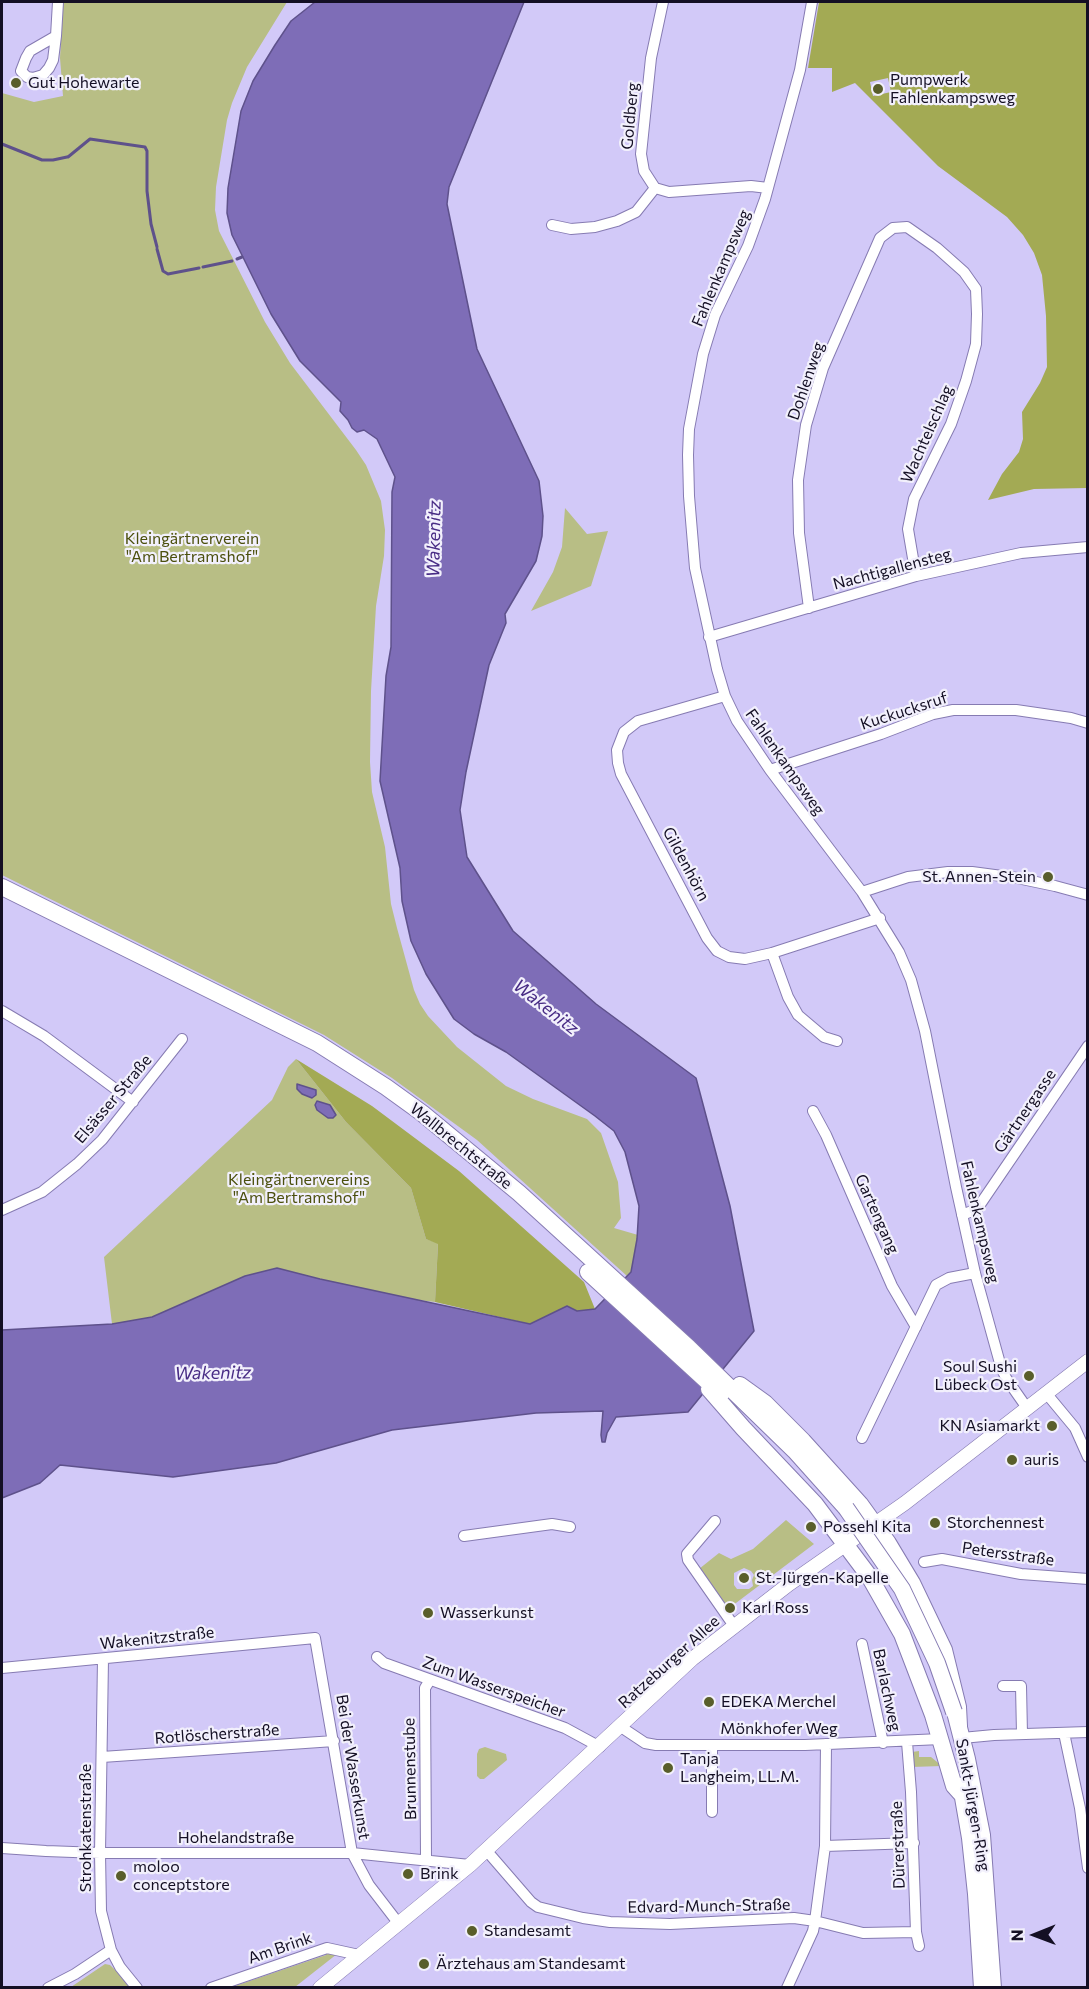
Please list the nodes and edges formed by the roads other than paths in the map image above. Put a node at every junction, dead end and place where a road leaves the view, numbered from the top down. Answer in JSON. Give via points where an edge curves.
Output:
{"nodes":[{"id":1,"x":58,"y":2,"type":"edge"},
{"id":2,"x":663,"y":2,"type":"edge"},
{"id":3,"x":812,"y":2,"type":"edge"},
{"id":4,"x":56,"y":36,"type":"dead end"},
{"id":5,"x":768,"y":188,"type":"junction"},
{"id":6,"x":656,"y":189,"type":"junction"},
{"id":7,"x":552,"y":225,"type":"dead end"},
{"id":8,"x":907,"y":227,"type":"joint"},
{"id":9,"x":1088,"y":547,"type":"edge"},
{"id":10,"x":916,"y":576,"type":"junction"},
{"id":11,"x":809,"y":608,"type":"junction"},
{"id":12,"x":709,"y":637,"type":"junction"},
{"id":13,"x":725,"y":696,"type":"junction"},
{"id":14,"x":1088,"y":723,"type":"edge"},
{"id":15,"x":770,"y":771,"type":"junction"},
{"id":16,"x":2,"y":887,"type":"edge"},
{"id":17,"x":862,"y":892,"type":"junction"},
{"id":18,"x":1088,"y":895,"type":"edge"},
{"id":19,"x":2,"y":899,"type":"edge"},
{"id":20,"x":880,"y":918,"type":"junction"},
{"id":21,"x":772,"y":953,"type":"junction"},
{"id":22,"x":2,"y":1011,"type":"edge"},
{"id":23,"x":182,"y":1040,"type":"dead end"},
{"id":24,"x":837,"y":1041,"type":"dead end"},
{"id":25,"x":1088,"y":1046,"type":"edge"},
{"id":26,"x":133,"y":1102,"type":"junction"},
{"id":27,"x":813,"y":1111,"type":"dead end"},
{"id":28,"x":2,"y":1210,"type":"edge"},
{"id":29,"x":962,"y":1215,"type":"junction"},
{"id":30,"x":560,"y":1238,"type":"junction"},
{"id":31,"x":975,"y":1273,"type":"junction"},
{"id":32,"x":916,"y":1327,"type":"junction"},
{"id":33,"x":685,"y":1353,"type":"junction"},
{"id":34,"x":1088,"y":1361,"type":"edge"},
{"id":35,"x":1046,"y":1393,"type":"junction"},
{"id":36,"x":1027,"y":1408,"type":"junction"},
{"id":37,"x":1083,"y":1435,"type":"edge"},
{"id":38,"x":862,"y":1438,"type":"dead end"},
{"id":39,"x":1088,"y":1457,"type":"edge"},
{"id":40,"x":844,"y":1512,"type":"junction"},
{"id":41,"x":715,"y":1521,"type":"dead end"},
{"id":42,"x":875,"y":1524,"type":"junction"},
{"id":43,"x":570,"y":1527,"type":"dead end"},
{"id":44,"x":464,"y":1536,"type":"dead end"},
{"id":45,"x":846,"y":1543,"type":"junction"},
{"id":46,"x":924,"y":1562,"type":"dead end"},
{"id":47,"x":1088,"y":1579,"type":"edge"},
{"id":48,"x":734,"y":1626,"type":"junction"},
{"id":49,"x":315,"y":1638,"type":"joint"},
{"id":50,"x":862,"y":1644,"type":"dead end"},
{"id":51,"x":377,"y":1657,"type":"dead end"},
{"id":52,"x":103,"y":1659,"type":"junction"},
{"id":53,"x":2,"y":1668,"type":"edge"},
{"id":54,"x":430,"y":1680,"type":"junction"},
{"id":55,"x":1003,"y":1686,"type":"dead end"},
{"id":56,"x":955,"y":1723,"type":"junction"},
{"id":57,"x":621,"y":1727,"type":"junction"},
{"id":58,"x":1088,"y":1732,"type":"edge"},
{"id":59,"x":1064,"y":1733,"type":"junction"},
{"id":60,"x":1022,"y":1734,"type":"junction"},
{"id":61,"x":941,"y":1739,"type":"junction"},
{"id":62,"x":334,"y":1741,"type":"junction"},
{"id":63,"x":906,"y":1742,"type":"junction"},
{"id":64,"x":883,"y":1743,"type":"junction"},
{"id":65,"x":826,"y":1744,"type":"junction"},
{"id":66,"x":712,"y":1745,"type":"junction"},
{"id":67,"x":600,"y":1747,"type":"junction"},
{"id":68,"x":102,"y":1757,"type":"junction"},
{"id":69,"x":955,"y":1759,"type":"junction"},
{"id":70,"x":963,"y":1797,"type":"junction"},
{"id":71,"x":712,"y":1812,"type":"dead end"},
{"id":72,"x":914,"y":1843,"type":"junction"},
{"id":73,"x":825,"y":1846,"type":"junction"},
{"id":74,"x":2,"y":1848,"type":"edge"},
{"id":75,"x":486,"y":1850,"type":"junction"},
{"id":76,"x":100,"y":1853,"type":"junction"},
{"id":77,"x":352,"y":1853,"type":"junction"},
{"id":78,"x":426,"y":1859,"type":"junction"},
{"id":79,"x":470,"y":1865,"type":"junction"},
{"id":80,"x":1088,"y":1868,"type":"edge"},
{"id":81,"x":815,"y":1921,"type":"junction"},
{"id":82,"x":399,"y":1924,"type":"junction"},
{"id":83,"x":916,"y":1932,"type":"junction"},
{"id":84,"x":919,"y":1946,"type":"dead end"},
{"id":85,"x":111,"y":1950,"type":"junction"},
{"id":86,"x":359,"y":1955,"type":"junction"},
{"id":87,"x":48,"y":1988,"type":"edge"},
{"id":88,"x":137,"y":1988,"type":"edge"},
{"id":89,"x":211,"y":1988,"type":"edge"},
{"id":90,"x":320,"y":1988,"type":"edge"},
{"id":91,"x":788,"y":1988,"type":"edge"},
{"id":92,"x":982,"y":1988,"type":"edge"},
{"id":93,"x":993,"y":1988,"type":"edge"}],
"edges":[{"from":1,"to":4,"type":"street"},
{"from":2,"to":6,"type":"street","name":"Goldberg","via":[[651,58],[641,154],[644,171]]},
{"from":3,"to":5,"type":"street","name":"Fahlenkampsweg","via":[[800,70]]},
{"from":5,"to":6,"type":"street","via":[[669,192]]},
{"from":5,"to":12,"type":"street","name":"Fahlenkampsweg","via":[[748,246],[715,315],[703,354],[689,429],[690,523]]},
{"from":6,"to":7,"type":"street","via":[[636,212],[617,222],[572,229]]},
{"from":8,"to":10,"type":"street","name":"Wachtelschlag","via":[[964,272],[976,289],[977,314],[976,344],[966,381],[951,424],[914,499],[908,529]]},
{"from":8,"to":11,"type":"street","name":"Dohlenweg","via":[[893,228],[880,238],[823,369],[806,425],[798,480],[799,533]]},
{"from":9,"to":10,"type":"street","name":"Nachtigallensteg","via":[[1021,553]]},
{"from":10,"to":11,"type":"street","name":"Nachtigallensteg"},
{"from":11,"to":12,"type":"street","name":"Nachtigallensteg"},
{"from":12,"to":13,"type":"street","name":"Fahlenkampsweg"},
{"from":13,"to":15,"type":"street","name":"Fahlenkampsweg"},
{"from":13,"to":21,"type":"street","name":"Gildenhörn","via":[[638,721],[624,732],[618,763],[633,799],[717,951],[745,959]]},
{"from":14,"to":15,"type":"street","name":"Kuckucksruf","via":[[1016,710],[953,710]]},
{"from":15,"to":17,"type":"street","name":"Fahlenkampsweg"},
{"from":16,"to":30,"type":"main road","name":"Wallbrechtstraße","via":[[316,1043],[386,1087],[492,1170]]},
{"from":17,"to":18,"type":"street","via":[[908,877],[960,872],[1017,878]]},
{"from":17,"to":20,"type":"street","name":"Fahlenkampsweg"},
{"from":19,"to":30,"type":"main road","name":"Wallbrechtstraße","via":[[311,1052],[416,1122]]},
{"from":20,"to":21,"type":"street","name":"Gildenhörn"},
{"from":20,"to":29,"type":"street","name":"Fahlenkampsweg","via":[[911,980]]},
{"from":21,"to":24,"type":"street","via":[[798,1015],[824,1037]]},
{"from":22,"to":26,"type":"street","via":[[44,1036]]},
{"from":23,"to":26,"type":"street","name":"Elsässer Straße"},
{"from":25,"to":29,"type":"street","name":"Gärtnergasse","via":[[977,1209]]},
{"from":26,"to":28,"type":"street","name":"Elsässer Straße","via":[[77,1164],[42,1192]]},
{"from":27,"to":32,"type":"street","name":"Gartengang","via":[[892,1286]]},
{"from":29,"to":31,"type":"street","name":"Fahlenkampsweg"},
{"from":30,"to":33,"type":"main road","name":"Wallbrechtstraße"},
{"from":31,"to":32,"type":"street","via":[[936,1285]]},
{"from":31,"to":36,"type":"street","name":"Fahlenkampsweg","via":[[1001,1367]]},
{"from":32,"to":38,"type":"street"},
{"from":33,"to":40,"type":"main road","name":"Wallbrechtstraße"},
{"from":33,"to":40,"type":"main road","via":[[765,1404],[803,1441]]},
{"from":34,"to":35,"type":"main road","name":"Ratzeburger Allee"},
{"from":35,"to":36,"type":"main road","name":"Ratzeburger Allee"},
{"from":35,"to":37,"type":"street"},
{"from":36,"to":42,"type":"main road","name":"Ratzeburger Allee"},
{"from":37,"to":39,"type":"street"},
{"from":40,"to":42,"type":"main road"},
{"from":40,"to":45,"type":"main road"},
{"from":40,"to":56,"type":"main road","name":"Sankt-Jürgen-Ring","via":[[912,1630]]},
{"from":41,"to":48,"type":"street","via":[[687,1554],[688,1560]]},
{"from":42,"to":45,"type":"main road","name":"Ratzeburger Allee"},
{"from":42,"to":56,"type":"main road","via":[[912,1583],[944,1650],[958,1707]]},
{"from":43,"to":44,"type":"street","via":[[552,1524]]},
{"from":45,"to":48,"type":"main road","name":"Ratzeburger Allee"},
{"from":45,"to":61,"type":"main road","via":[[902,1634]]},
{"from":46,"to":47,"type":"street","name":"Petersstraße","via":[[942,1559],[1021,1574]]},
{"from":48,"to":57,"type":"main road","name":"Ratzeburger Allee","via":[[692,1659]]},
{"from":49,"to":52,"type":"street","name":"Wakenitzstraße"},
{"from":49,"to":62,"type":"street","name":"Bei der Wasserkunst"},
{"from":50,"to":64,"type":"street","name":"Barlachweg"},
{"from":51,"to":54,"type":"street","name":"Zum Wasserspeicher"},
{"from":52,"to":53,"type":"street","name":"Wakenitzstraße"},
{"from":52,"to":68,"type":"street","name":"Strohkatenstraße"},
{"from":54,"to":67,"type":"street","name":"Zum Wasserspeicher","via":[[565,1728]]},
{"from":54,"to":78,"type":"street","name":"Brunnenstube","via":[[425,1688]]},
{"from":55,"to":60,"type":"street","via":[[1021,1686]]},
{"from":56,"to":60,"type":"street"},
{"from":56,"to":69,"type":"main road","name":"Sankt-Jürgen-Ring"},
{"from":56,"to":69,"type":"main road"},
{"from":56,"to":93,"type":"main road","name":"Sankt-Jürgen-Ring","via":[[982,1835]]},
{"from":57,"to":66,"type":"street","name":"Mönkhofer Weg","via":[[645,1743]]},
{"from":57,"to":67,"type":"main road","name":"Ratzeburger Allee"},
{"from":58,"to":59,"type":"street"},
{"from":59,"to":60,"type":"street"},
{"from":59,"to":80,"type":"street"},
{"from":61,"to":63,"type":"street","name":"Mönkhofer Weg"},
{"from":61,"to":70,"type":"main road","via":[[954,1786]]},
{"from":62,"to":68,"type":"street","name":"Rotlöscherstraße"},
{"from":62,"to":77,"type":"street","name":"Bei der Wasserkunst"},
{"from":63,"to":64,"type":"street","name":"Mönkhofer Weg"},
{"from":63,"to":72,"type":"street","name":"Dürerstraße"},
{"from":64,"to":65,"type":"street","name":"Mönkhofer Weg"},
{"from":65,"to":66,"type":"street","name":"Mönkhofer Weg"},
{"from":65,"to":73,"type":"street"},
{"from":66,"to":71,"type":"street"},
{"from":67,"to":75,"type":"main road","name":"Ratzeburger Allee"},
{"from":68,"to":76,"type":"street","name":"Strohkatenstraße"},
{"from":69,"to":70,"type":"main road","name":"Sankt-Jürgen-Ring"},
{"from":70,"to":92,"type":"main road","name":"Sankt-Jürgen-Ring","via":[[976,1894]]},
{"from":72,"to":73,"type":"street"},
{"from":72,"to":83,"type":"street","name":"Dürerstraße"},
{"from":73,"to":81,"type":"street"},
{"from":74,"to":76,"type":"street","name":"Hohelandstraße"},
{"from":75,"to":79,"type":"main road","name":"Ratzeburger Allee"},
{"from":75,"to":81,"type":"street","name":"Edvard-Munch-Straße","via":[[538,1907],[584,1918],[670,1924],[794,1918]]},
{"from":76,"to":77,"type":"street","name":"Hohelandstraße"},
{"from":76,"to":85,"type":"street","name":"Strohkatenstraße","via":[[101,1911]]},
{"from":77,"to":78,"type":"street","name":"Hohelandstraße"},
{"from":77,"to":82,"type":"street","name":"Bei der Wasserkunst","via":[[369,1885]]},
{"from":78,"to":79,"type":"street","name":"Hohelandstraße"},
{"from":79,"to":82,"type":"main road","name":"Ratzeburger Allee"},
{"from":81,"to":83,"type":"street","name":"Edvard-Munch-Straße","via":[[863,1933]]},
{"from":81,"to":91,"type":"street"},
{"from":82,"to":86,"type":"main road","name":"Ratzeburger Allee"},
{"from":83,"to":84,"type":"street","name":"Dürerstraße"},
{"from":85,"to":87,"type":"street"},
{"from":85,"to":88,"type":"street","name":"Strohkatenstraße"},
{"from":86,"to":89,"type":"street","name":"Am Brink","via":[[327,1948]]},
{"from":86,"to":90,"type":"main road","name":"Ratzeburger Allee"}]}
